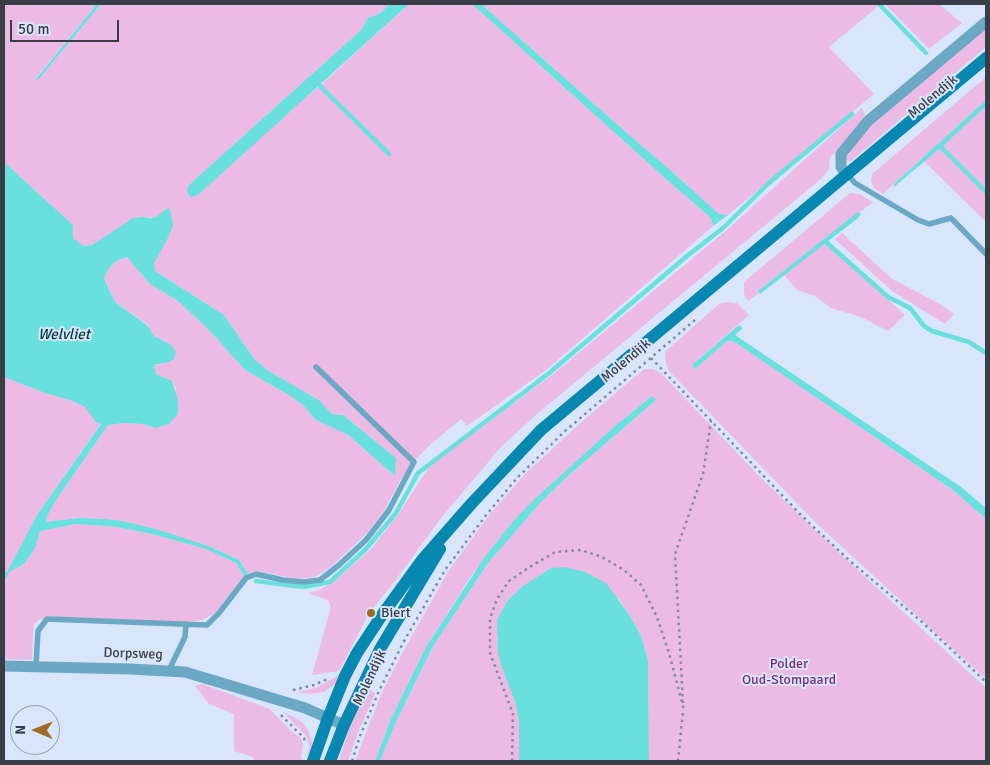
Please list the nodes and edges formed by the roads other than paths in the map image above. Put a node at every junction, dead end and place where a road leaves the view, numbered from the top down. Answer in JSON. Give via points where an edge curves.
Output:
{"nodes":[{"id":1,"x":986,"y":22,"type":"edge"},
{"id":2,"x":986,"y":58,"type":"edge"},
{"id":3,"x":847,"y":174,"type":"junction"},
{"id":4,"x":986,"y":254,"type":"edge"},
{"id":5,"x":316,"y":367,"type":"dead end"},
{"id":6,"x":459,"y":520,"type":"junction"},
{"id":7,"x":186,"y":624,"type":"junction"},
{"id":8,"x":4,"y":666,"type":"edge"},
{"id":9,"x":36,"y":666,"type":"junction"},
{"id":10,"x":169,"y":670,"type":"junction"},
{"id":11,"x":328,"y":718,"type":"junction"},
{"id":12,"x":344,"y":725,"type":"junction"},
{"id":13,"x":313,"y":761,"type":"edge"},
{"id":14,"x":330,"y":761,"type":"edge"}],
"edges":[{"from":1,"to":3,"type":"street","name":"Molendijk","via":[[868,121],[841,154],[841,167]]},
{"from":2,"to":3,"type":"main road","name":"Molendijk"},
{"from":3,"to":4,"type":"lane","via":[[855,183],[918,220],[929,224],[951,218]]},
{"from":3,"to":6,"type":"main road","name":"Molendijk","via":[[541,430]]},
{"from":5,"to":7,"type":"lane","via":[[414,462],[389,510],[366,540],[320,580],[296,582],[256,574],[246,578],[208,625]]},
{"from":6,"to":11,"type":"main road","name":"Molendijk","via":[[422,560],[357,654]]},
{"from":6,"to":12,"type":"main road","name":"Molendijk","via":[[380,649]]},
{"from":7,"to":9,"type":"lane","via":[[47,619],[38,631]]},
{"from":7,"to":10,"type":"lane","via":[[186,637]]},
{"from":8,"to":9,"type":"street","name":"Dorpsweg"},
{"from":9,"to":10,"type":"street","name":"Dorpsweg"},
{"from":10,"to":11,"type":"street","name":"Dorpsweg","via":[[258,693]]},
{"from":11,"to":12,"type":"street","name":"Dorpsweg"},
{"from":11,"to":13,"type":"main road","name":"Molendijk"},
{"from":12,"to":14,"type":"main road","name":"Molendijk"}]}
